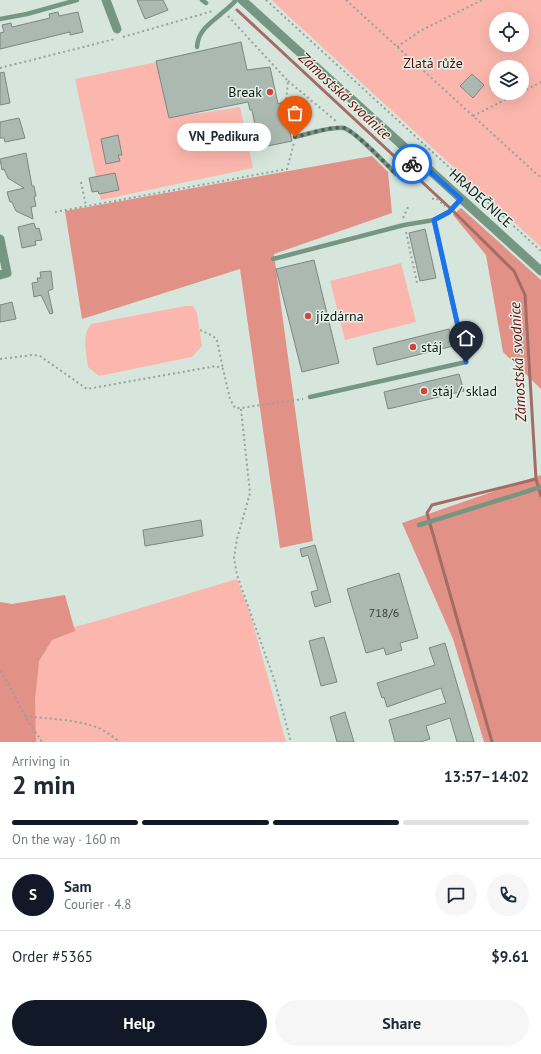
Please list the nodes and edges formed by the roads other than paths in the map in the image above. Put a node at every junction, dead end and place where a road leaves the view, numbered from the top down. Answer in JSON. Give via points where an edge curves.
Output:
{"nodes":[{"id":1,"x":77,"y":0,"type":"edge"},
{"id":2,"x":106,"y":0,"type":"edge"},
{"id":3,"x":236,"y":0,"type":"edge"},
{"id":4,"x":242,"y":0,"type":"edge"},
{"id":5,"x":0,"y":18,"type":"edge"},
{"id":6,"x":117,"y":29,"type":"dead end"},
{"id":7,"x":196,"y":47,"type":"dead end"},
{"id":8,"x":295,"y":137,"type":"road end"},
{"id":9,"x":416,"y":159,"type":"junction"},
{"id":10,"x":461,"y":199,"type":"junction"},
{"id":11,"x":434,"y":220,"type":"junction"},
{"id":12,"x":0,"y":239,"type":"edge"},
{"id":13,"x":273,"y":259,"type":"dead end"},
{"id":14,"x":541,"y":271,"type":"edge"},
{"id":15,"x":0,"y":275,"type":"edge"},
{"id":16,"x":310,"y":398,"type":"road end"},
{"id":17,"x":541,"y":487,"type":"edge"},
{"id":18,"x":418,"y":525,"type":"dead end"}],
"edges":[{"from":1,"to":5,"type":"lane","via":[[27,14]]},
{"from":2,"to":6,"type":"street"},
{"from":3,"to":7,"type":"lane","via":[[203,29]]},
{"from":4,"to":9,"type":"street","name":"HRADEČNICE"},
{"from":8,"to":9,"type":"lane","via":[[346,128],[396,174],[402,175]]},
{"from":9,"to":10,"type":"street","name":"HRADEČNICE"},
{"from":10,"to":11,"type":"lane","via":[[450,211]]},
{"from":10,"to":14,"type":"street","name":"HRADEČNICE"},
{"from":11,"to":13,"type":"lane","via":[[404,225]]},
{"from":11,"to":16,"type":"lane","via":[[466,362]]},
{"from":12,"to":15,"type":"street","via":[[7,273]]},
{"from":17,"to":18,"type":"lane"}]}
